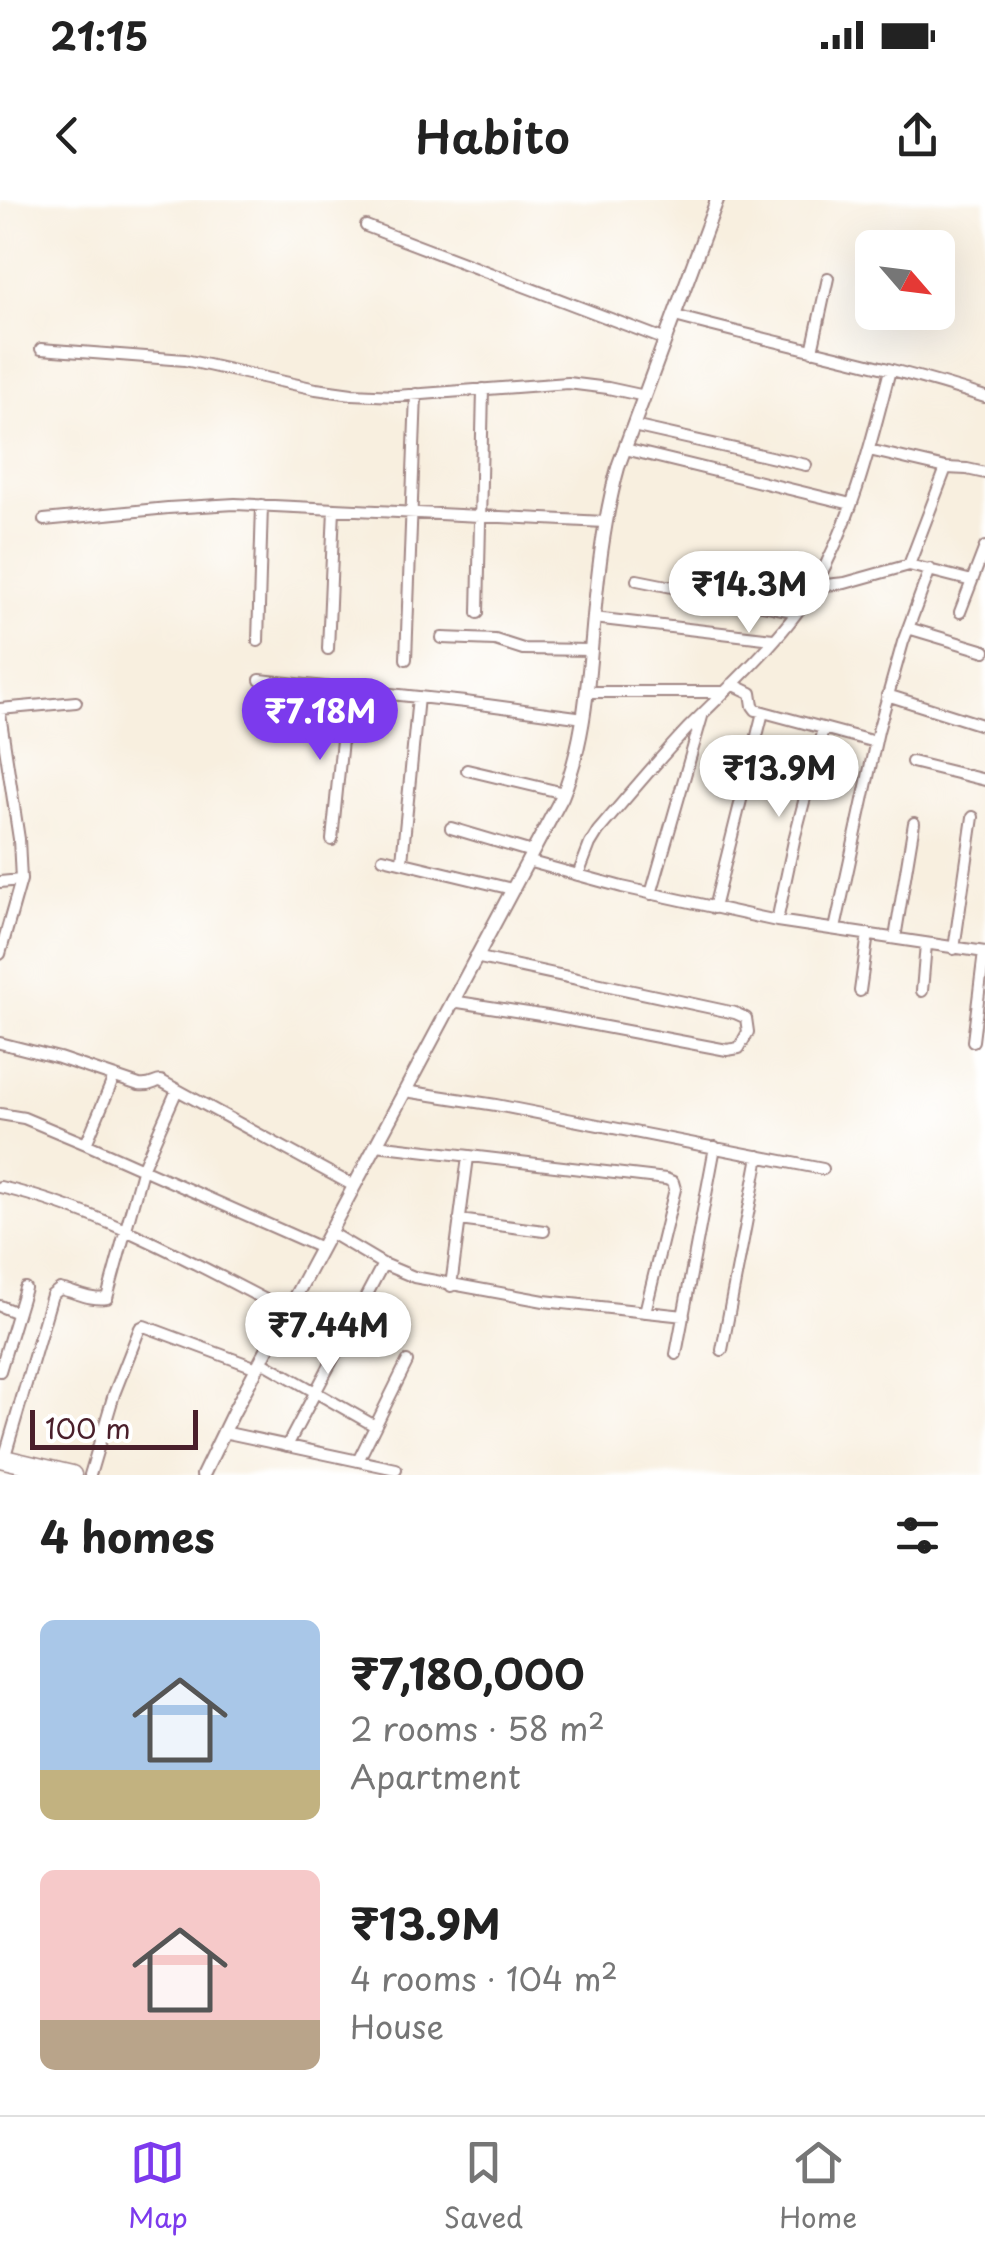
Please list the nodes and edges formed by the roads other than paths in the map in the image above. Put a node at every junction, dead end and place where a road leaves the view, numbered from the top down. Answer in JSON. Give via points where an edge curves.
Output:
{"nodes":[{"id":1,"x":717,"y":200,"type":"edge"},
{"id":2,"x":366,"y":226,"type":"dead end"},
{"id":3,"x":828,"y":278,"type":"dead end"},
{"id":4,"x":675,"y":316,"type":"junction"},
{"id":5,"x":666,"y":340,"type":"junction"},
{"id":6,"x":41,"y":349,"type":"dead end"},
{"id":7,"x":812,"y":352,"type":"junction"},
{"id":8,"x":890,"y":370,"type":"junction"},
{"id":9,"x":483,"y":389,"type":"junction"},
{"id":10,"x":416,"y":394,"type":"junction"},
{"id":11,"x":644,"y":396,"type":"junction"},
{"id":12,"x":985,"y":398,"type":"edge"},
{"id":13,"x":634,"y":426,"type":"junction"},
{"id":14,"x":625,"y":449,"type":"junction"},
{"id":15,"x":869,"y":450,"type":"junction"},
{"id":16,"x":806,"y":465,"type":"dead end"},
{"id":17,"x":946,"y":468,"type":"junction"},
{"id":18,"x":985,"y":472,"type":"edge"},
{"id":19,"x":851,"y":504,"type":"junction"},
{"id":20,"x":262,"y":505,"type":"junction"},
{"id":21,"x":334,"y":508,"type":"junction"},
{"id":22,"x":412,"y":513,"type":"junction"},
{"id":23,"x":481,"y":516,"type":"junction"},
{"id":24,"x":44,"y":520,"type":"dead end"},
{"id":25,"x":605,"y":522,"type":"junction"},
{"id":26,"x":985,"y":547,"type":"edge"},
{"id":27,"x":910,"y":565,"type":"junction"},
{"id":28,"x":930,"y":569,"type":"junction"},
{"id":29,"x":637,"y":580,"type":"dead end"},
{"id":30,"x":972,"y":581,"type":"junction"},
{"id":31,"x":815,"y":586,"type":"junction"},
{"id":32,"x":478,"y":612,"type":"dead end"},
{"id":33,"x":797,"y":612,"type":"junction"},
{"id":34,"x":960,"y":612,"type":"dead end"},
{"id":35,"x":594,"y":618,"type":"junction"},
{"id":36,"x":908,"y":628,"type":"junction"},
{"id":37,"x":442,"y":638,"type":"dead end"},
{"id":38,"x":773,"y":639,"type":"junction"},
{"id":39,"x":258,"y":642,"type":"dead end"},
{"id":40,"x":328,"y":649,"type":"dead end"},
{"id":41,"x":591,"y":650,"type":"junction"},
{"id":42,"x":985,"y":651,"type":"edge"},
{"id":43,"x":406,"y":659,"type":"dead end"},
{"id":44,"x":260,"y":680,"type":"dead end"},
{"id":45,"x":727,"y":688,"type":"junction"},
{"id":46,"x":347,"y":690,"type":"junction"},
{"id":47,"x":587,"y":692,"type":"junction"},
{"id":48,"x":887,"y":694,"type":"junction"},
{"id":49,"x":418,"y":697,"type":"junction"},
{"id":50,"x":76,"y":702,"type":"dead end"},
{"id":51,"x":0,"y":711,"type":"edge"},
{"id":52,"x":704,"y":712,"type":"junction"},
{"id":53,"x":763,"y":712,"type":"junction"},
{"id":54,"x":584,"y":718,"type":"junction"},
{"id":55,"x":985,"y":726,"type":"edge"},
{"id":56,"x":823,"y":728,"type":"junction"},
{"id":57,"x":876,"y":742,"type":"junction"},
{"id":58,"x":912,"y":762,"type":"dead end"},
{"id":59,"x":467,"y":770,"type":"dead end"},
{"id":60,"x":985,"y":780,"type":"edge"},
{"id":61,"x":6,"y":794,"type":"edge"},
{"id":62,"x":564,"y":794,"type":"junction"},
{"id":63,"x":973,"y":816,"type":"dead end"},
{"id":64,"x":914,"y":823,"type":"dead end"},
{"id":65,"x":451,"y":828,"type":"dead end"},
{"id":66,"x":332,"y":840,"type":"dead end"},
{"id":67,"x":530,"y":857,"type":"junction"},
{"id":68,"x":383,"y":858,"type":"dead end"},
{"id":69,"x":402,"y":861,"type":"junction"},
{"id":70,"x":578,"y":875,"type":"junction"},
{"id":71,"x":20,"y":880,"type":"junction"},
{"id":72,"x":0,"y":882,"type":"edge"},
{"id":73,"x":512,"y":889,"type":"junction"},
{"id":74,"x":651,"y":894,"type":"junction"},
{"id":75,"x":714,"y":908,"type":"junction"},
{"id":76,"x":777,"y":921,"type":"junction"},
{"id":77,"x":835,"y":929,"type":"junction"},
{"id":78,"x":868,"y":934,"type":"junction"},
{"id":79,"x":895,"y":938,"type":"junction"},
{"id":80,"x":926,"y":944,"type":"junction"},
{"id":81,"x":954,"y":949,"type":"junction"},
{"id":82,"x":984,"y":952,"type":"edge"},
{"id":83,"x":0,"y":954,"type":"edge"},
{"id":84,"x":475,"y":957,"type":"junction"},
{"id":85,"x":922,"y":991,"type":"dead end"},
{"id":86,"x":860,"y":992,"type":"dead end"},
{"id":87,"x":452,"y":1000,"type":"junction"},
{"id":88,"x":973,"y":1041,"type":"dead end"},
{"id":89,"x":0,"y":1043,"type":"edge"},
{"id":90,"x":114,"y":1076,"type":"junction"},
{"id":91,"x":177,"y":1090,"type":"junction"},
{"id":92,"x":405,"y":1091,"type":"junction"},
{"id":93,"x":0,"y":1114,"type":"edge"},
{"id":94,"x":86,"y":1144,"type":"junction"},
{"id":95,"x":376,"y":1145,"type":"junction"},
{"id":96,"x":715,"y":1147,"type":"junction"},
{"id":97,"x":759,"y":1156,"type":"junction"},
{"id":98,"x":468,"y":1157,"type":"junction"},
{"id":99,"x":142,"y":1168,"type":"junction"},
{"id":100,"x":823,"y":1170,"type":"dead end"},
{"id":101,"x":354,"y":1186,"type":"junction"},
{"id":102,"x":0,"y":1187,"type":"edge"},
{"id":103,"x":460,"y":1220,"type":"junction"},
{"id":104,"x":124,"y":1230,"type":"junction"},
{"id":105,"x":544,"y":1231,"type":"dead end"},
{"id":106,"x":329,"y":1232,"type":"junction"},
{"id":107,"x":321,"y":1248,"type":"junction"},
{"id":108,"x":383,"y":1264,"type":"junction"},
{"id":109,"x":451,"y":1286,"type":"junction"},
{"id":110,"x":24,"y":1288,"type":"dead end"},
{"id":111,"x":0,"y":1306,"type":"edge"},
{"id":112,"x":288,"y":1311,"type":"junction"},
{"id":113,"x":645,"y":1312,"type":"junction"},
{"id":114,"x":17,"y":1313,"type":"junction"},
{"id":115,"x":684,"y":1316,"type":"junction"},
{"id":116,"x":722,"y":1350,"type":"dead end"},
{"id":117,"x":676,"y":1354,"type":"dead end"},
{"id":118,"x":407,"y":1362,"type":"dead end"},
{"id":119,"x":259,"y":1365,"type":"junction"},
{"id":120,"x":0,"y":1370,"type":"edge"},
{"id":121,"x":315,"y":1393,"type":"junction"},
{"id":122,"x":375,"y":1426,"type":"junction"},
{"id":123,"x":223,"y":1432,"type":"junction"},
{"id":124,"x":287,"y":1446,"type":"junction"},
{"id":125,"x":2,"y":1458,"type":"edge"},
{"id":126,"x":358,"y":1461,"type":"junction"},
{"id":127,"x":396,"y":1469,"type":"dead end"},
{"id":128,"x":72,"y":1475,"type":"edge"},
{"id":129,"x":90,"y":1475,"type":"edge"},
{"id":130,"x":202,"y":1475,"type":"edge"}],
"edges":[{"from":1,"to":4,"type":"street"},
{"from":2,"to":5,"type":"street"},
{"from":3,"to":7,"type":"street"},
{"from":4,"to":5,"type":"street"},
{"from":4,"to":7,"type":"street"},
{"from":5,"to":11,"type":"street"},
{"from":6,"to":10,"type":"street","via":[[185,360],[352,394]]},
{"from":7,"to":8,"type":"street"},
{"from":8,"to":12,"type":"street"},
{"from":8,"to":15,"type":"street"},
{"from":9,"to":10,"type":"street"},
{"from":9,"to":11,"type":"street","via":[[568,383]]},
{"from":9,"to":23,"type":"street"},
{"from":10,"to":22,"type":"street"},
{"from":11,"to":13,"type":"street"},
{"from":13,"to":14,"type":"street"},
{"from":13,"to":16,"type":"street"},
{"from":14,"to":19,"type":"street"},
{"from":14,"to":25,"type":"street"},
{"from":15,"to":17,"type":"street"},
{"from":15,"to":19,"type":"street"},
{"from":17,"to":18,"type":"street"},
{"from":17,"to":27,"type":"street"},
{"from":19,"to":31,"type":"street"},
{"from":20,"to":21,"type":"street"},
{"from":20,"to":24,"type":"street"},
{"from":20,"to":39,"type":"street"},
{"from":21,"to":22,"type":"street"},
{"from":21,"to":40,"type":"street"},
{"from":22,"to":23,"type":"street"},
{"from":22,"to":43,"type":"street"},
{"from":23,"to":25,"type":"street"},
{"from":23,"to":32,"type":"street"},
{"from":25,"to":35,"type":"street"},
{"from":26,"to":30,"type":"street"},
{"from":27,"to":28,"type":"street"},
{"from":27,"to":31,"type":"street"},
{"from":28,"to":30,"type":"street"},
{"from":28,"to":36,"type":"street"},
{"from":29,"to":33,"type":"street"},
{"from":30,"to":34,"type":"street"},
{"from":31,"to":33,"type":"street"},
{"from":33,"to":38,"type":"street"},
{"from":35,"to":38,"type":"street"},
{"from":35,"to":41,"type":"street"},
{"from":36,"to":42,"type":"street"},
{"from":36,"to":48,"type":"street"},
{"from":37,"to":41,"type":"street"},
{"from":38,"to":45,"type":"street"},
{"from":41,"to":47,"type":"street"},
{"from":44,"to":46,"type":"street"},
{"from":45,"to":47,"type":"street"},
{"from":45,"to":52,"type":"street"},
{"from":45,"to":53,"type":"street","via":[[751,694]]},
{"from":46,"to":49,"type":"street"},
{"from":46,"to":66,"type":"street"},
{"from":47,"to":54,"type":"street"},
{"from":48,"to":55,"type":"street"},
{"from":48,"to":57,"type":"street"},
{"from":49,"to":54,"type":"street"},
{"from":49,"to":69,"type":"street"},
{"from":50,"to":51,"type":"street"},
{"from":51,"to":61,"type":"street"},
{"from":52,"to":70,"type":"street","via":[[598,831]]},
{"from":52,"to":74,"type":"street"},
{"from":53,"to":56,"type":"street"},
{"from":53,"to":75,"type":"street"},
{"from":54,"to":62,"type":"street"},
{"from":56,"to":57,"type":"street"},
{"from":56,"to":76,"type":"street"},
{"from":57,"to":77,"type":"street"},
{"from":58,"to":60,"type":"street"},
{"from":59,"to":62,"type":"street"},
{"from":61,"to":71,"type":"street","via":[[19,839]]},
{"from":62,"to":67,"type":"street"},
{"from":63,"to":81,"type":"street"},
{"from":64,"to":79,"type":"street"},
{"from":65,"to":67,"type":"street"},
{"from":67,"to":70,"type":"street"},
{"from":67,"to":73,"type":"street"},
{"from":68,"to":69,"type":"street"},
{"from":69,"to":73,"type":"street"},
{"from":70,"to":74,"type":"street"},
{"from":71,"to":72,"type":"street"},
{"from":71,"to":83,"type":"street"},
{"from":73,"to":84,"type":"street"},
{"from":74,"to":75,"type":"street"},
{"from":75,"to":76,"type":"street"},
{"from":76,"to":77,"type":"street"},
{"from":77,"to":78,"type":"street"},
{"from":78,"to":79,"type":"street"},
{"from":78,"to":86,"type":"street"},
{"from":79,"to":80,"type":"street"},
{"from":80,"to":81,"type":"street"},
{"from":80,"to":85,"type":"street"},
{"from":81,"to":82,"type":"street"},
{"from":82,"to":88,"type":"street"},
{"from":84,"to":87,"type":"street"},
{"from":84,"to":87,"type":"street","via":[[736,1013],[746,1018],[748,1032],[740,1048],[727,1050]]},
{"from":87,"to":92,"type":"street"},
{"from":89,"to":90,"type":"street"},
{"from":90,"to":91,"type":"street","via":[[148,1086],[161,1081]]},
{"from":90,"to":94,"type":"street"},
{"from":91,"to":99,"type":"street"},
{"from":91,"to":101,"type":"street"},
{"from":92,"to":95,"type":"street"},
{"from":92,"to":96,"type":"street"},
{"from":93,"to":94,"type":"street"},
{"from":94,"to":99,"type":"street"},
{"from":95,"to":98,"type":"street"},
{"from":95,"to":101,"type":"street"},
{"from":96,"to":97,"type":"street"},
{"from":96,"to":115,"type":"street"},
{"from":97,"to":100,"type":"street"},
{"from":97,"to":116,"type":"street"},
{"from":98,"to":103,"type":"street"},
{"from":98,"to":113,"type":"street","via":[[673,1182]]},
{"from":99,"to":104,"type":"street"},
{"from":99,"to":107,"type":"street"},
{"from":101,"to":106,"type":"street"},
{"from":102,"to":104,"type":"street"},
{"from":103,"to":105,"type":"street"},
{"from":103,"to":109,"type":"street"},
{"from":104,"to":112,"type":"street"},
{"from":104,"to":125,"type":"street","via":[[107,1298],[60,1289],[52,1294]]},
{"from":106,"to":107,"type":"street"},
{"from":106,"to":108,"type":"street"},
{"from":107,"to":112,"type":"street"},
{"from":108,"to":109,"type":"street"},
{"from":108,"to":121,"type":"street"},
{"from":109,"to":113,"type":"street"},
{"from":110,"to":114,"type":"street"},
{"from":111,"to":114,"type":"street"},
{"from":112,"to":119,"type":"street"},
{"from":113,"to":115,"type":"street"},
{"from":114,"to":120,"type":"street"},
{"from":115,"to":117,"type":"street"},
{"from":118,"to":122,"type":"street"},
{"from":119,"to":121,"type":"street"},
{"from":119,"to":123,"type":"street"},
{"from":119,"to":129,"type":"street","via":[[140,1328]]},
{"from":121,"to":122,"type":"street"},
{"from":121,"to":124,"type":"street"},
{"from":122,"to":126,"type":"street"},
{"from":123,"to":124,"type":"street"},
{"from":123,"to":130,"type":"street"},
{"from":124,"to":126,"type":"street"},
{"from":125,"to":128,"type":"main road"},
{"from":126,"to":127,"type":"street"}]}
